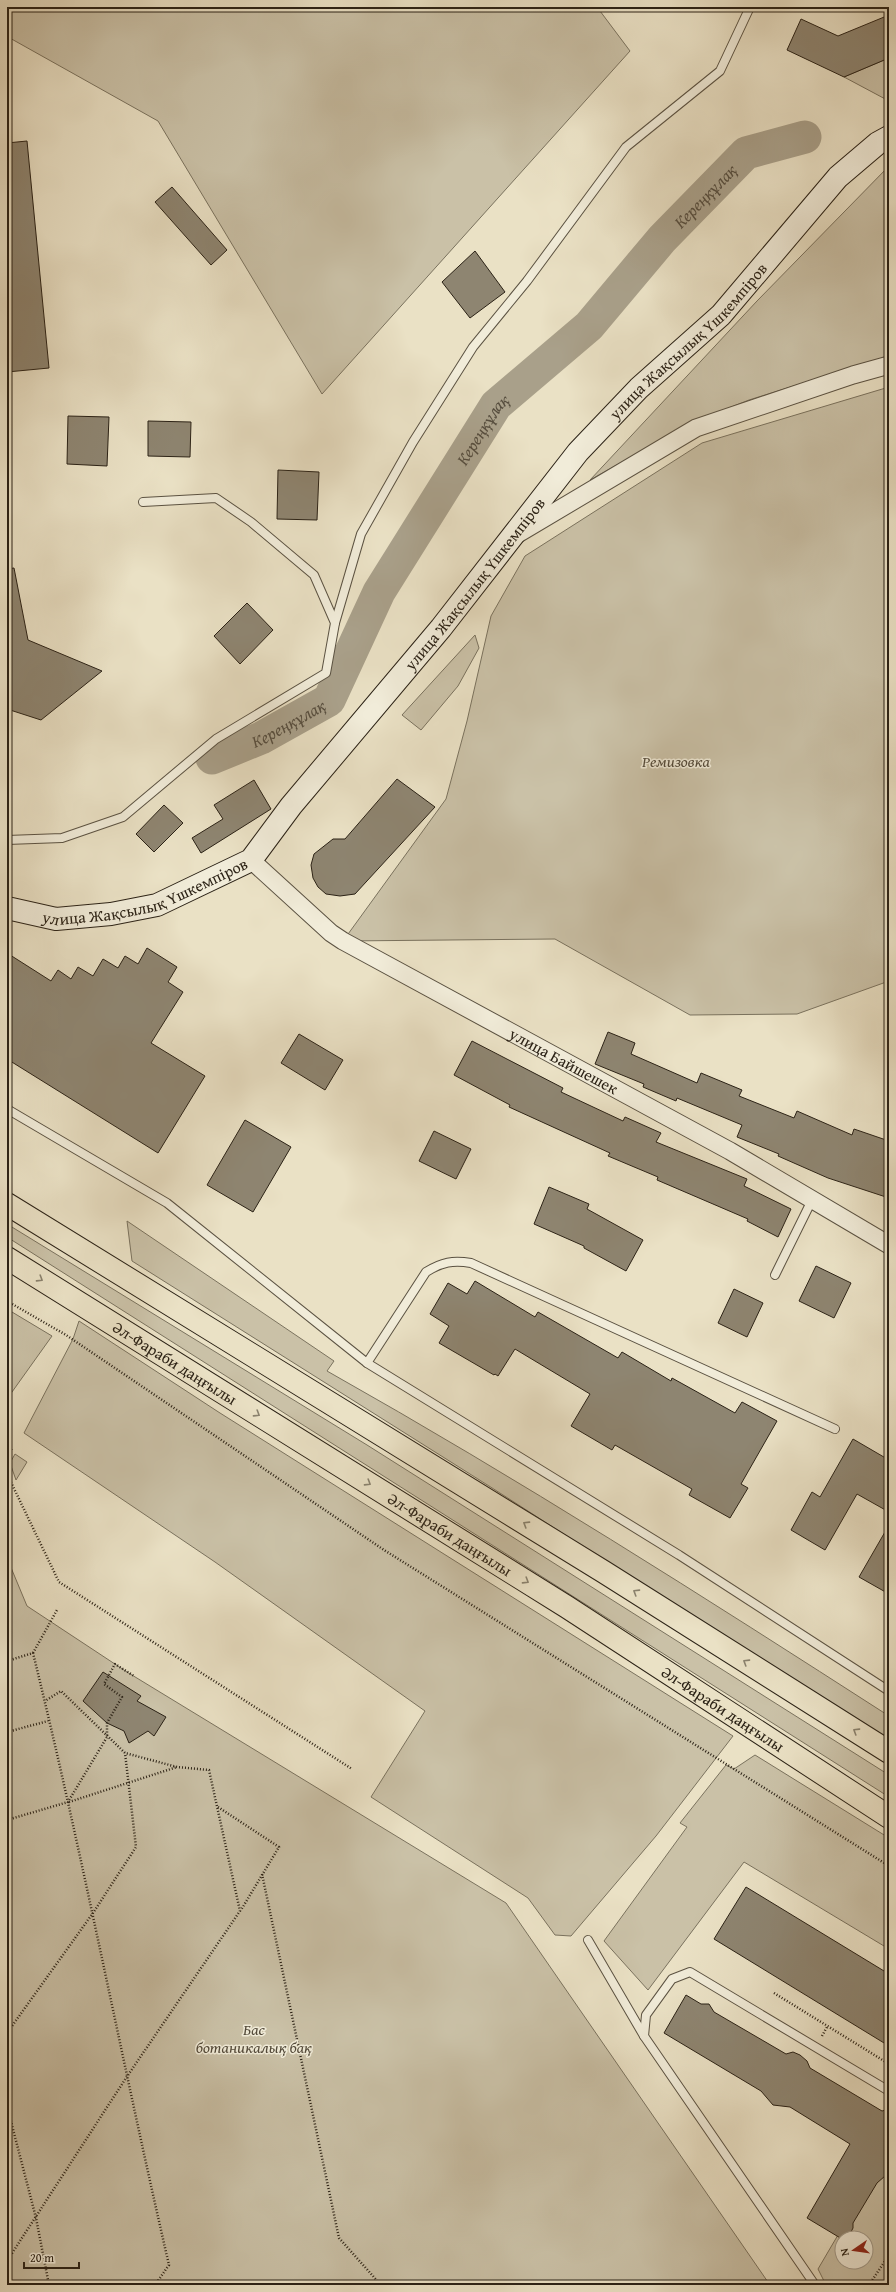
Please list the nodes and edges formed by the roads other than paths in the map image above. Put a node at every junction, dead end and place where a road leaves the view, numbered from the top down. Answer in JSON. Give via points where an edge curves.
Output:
{"nodes":[{"id":1,"x":750,"y":7,"type":"edge"},
{"id":2,"x":889,"y":137,"type":"edge"},
{"id":3,"x":889,"y":365,"type":"edge"},
{"id":4,"x":143,"y":502,"type":"dead end"},
{"id":5,"x":513,"y":537,"type":"junction"},
{"id":6,"x":335,"y":624,"type":"junction"},
{"id":7,"x":7,"y":840,"type":"edge"},
{"id":8,"x":251,"y":860,"type":"junction"},
{"id":9,"x":7,"y":908,"type":"edge"},
{"id":10,"x":7,"y":1109,"type":"edge"},
{"id":11,"x":812,"y":1200,"type":"junction"},
{"id":12,"x":7,"y":1204,"type":"edge"},
{"id":13,"x":889,"y":1245,"type":"edge"},
{"id":14,"x":7,"y":1258,"type":"edge"},
{"id":15,"x":776,"y":1275,"type":"dead end"},
{"id":16,"x":367,"y":1362,"type":"junction"},
{"id":17,"x":835,"y":1429,"type":"dead end"},
{"id":18,"x":889,"y":1691,"type":"edge"},
{"id":19,"x":889,"y":1752,"type":"edge"},
{"id":20,"x":889,"y":1817,"type":"edge"},
{"id":21,"x":588,"y":1940,"type":"dead end"},
{"id":22,"x":644,"y":2036,"type":"junction"},
{"id":23,"x":889,"y":2091,"type":"edge"},
{"id":24,"x":815,"y":2285,"type":"edge"}],
"edges":[{"from":1,"to":6,"type":"lane","via":[[720,71],[626,147],[527,281],[473,347],[413,442],[361,534]]},
{"from":2,"to":5,"type":"street","name":"улица Жақсылық Үшкемпіров","via":[[878,143],[838,177],[721,315],[639,388],[589,440]]},
{"from":3,"to":5,"type":"street","via":[[696,428]]},
{"from":4,"to":6,"type":"lane","via":[[216,498],[251,522],[314,575]]},
{"from":5,"to":8,"type":"street","name":"улица Жақсылық Үшкемпіров","via":[[442,628],[291,806]]},
{"from":6,"to":7,"type":"lane","via":[[326,673],[216,739],[123,817],[62,838]]},
{"from":8,"to":9,"type":"street","name":"улица Жақсылық Үшкемпіров","via":[[157,905],[119,913],[56,919]]},
{"from":8,"to":11,"type":"street","name":"улица Байшешек","via":[[343,941],[730,1151]]},
{"from":10,"to":16,"type":"lane","via":[[167,1203]]},
{"from":11,"to":13,"type":"street","name":"улица Байшешек"},
{"from":11,"to":15,"type":"lane"},
{"from":19,"to":12,"type":"main road","one_way":true,"via":[[597,1567]]},
{"from":14,"to":20,"type":"main road","name":"Әл-Фараби даңғылы","one_way":true,"via":[[567,1607]]},
{"from":16,"to":17,"type":"lane","via":[[426,1272],[440,1263],[456,1260],[478,1266]]},
{"from":16,"to":18,"type":"lane","via":[[678,1555]]},
{"from":21,"to":22,"type":"lane"},
{"from":22,"to":23,"type":"lane","via":[[646,2016],[672,1979],[690,1972]]},
{"from":22,"to":24,"type":"lane"}]}
